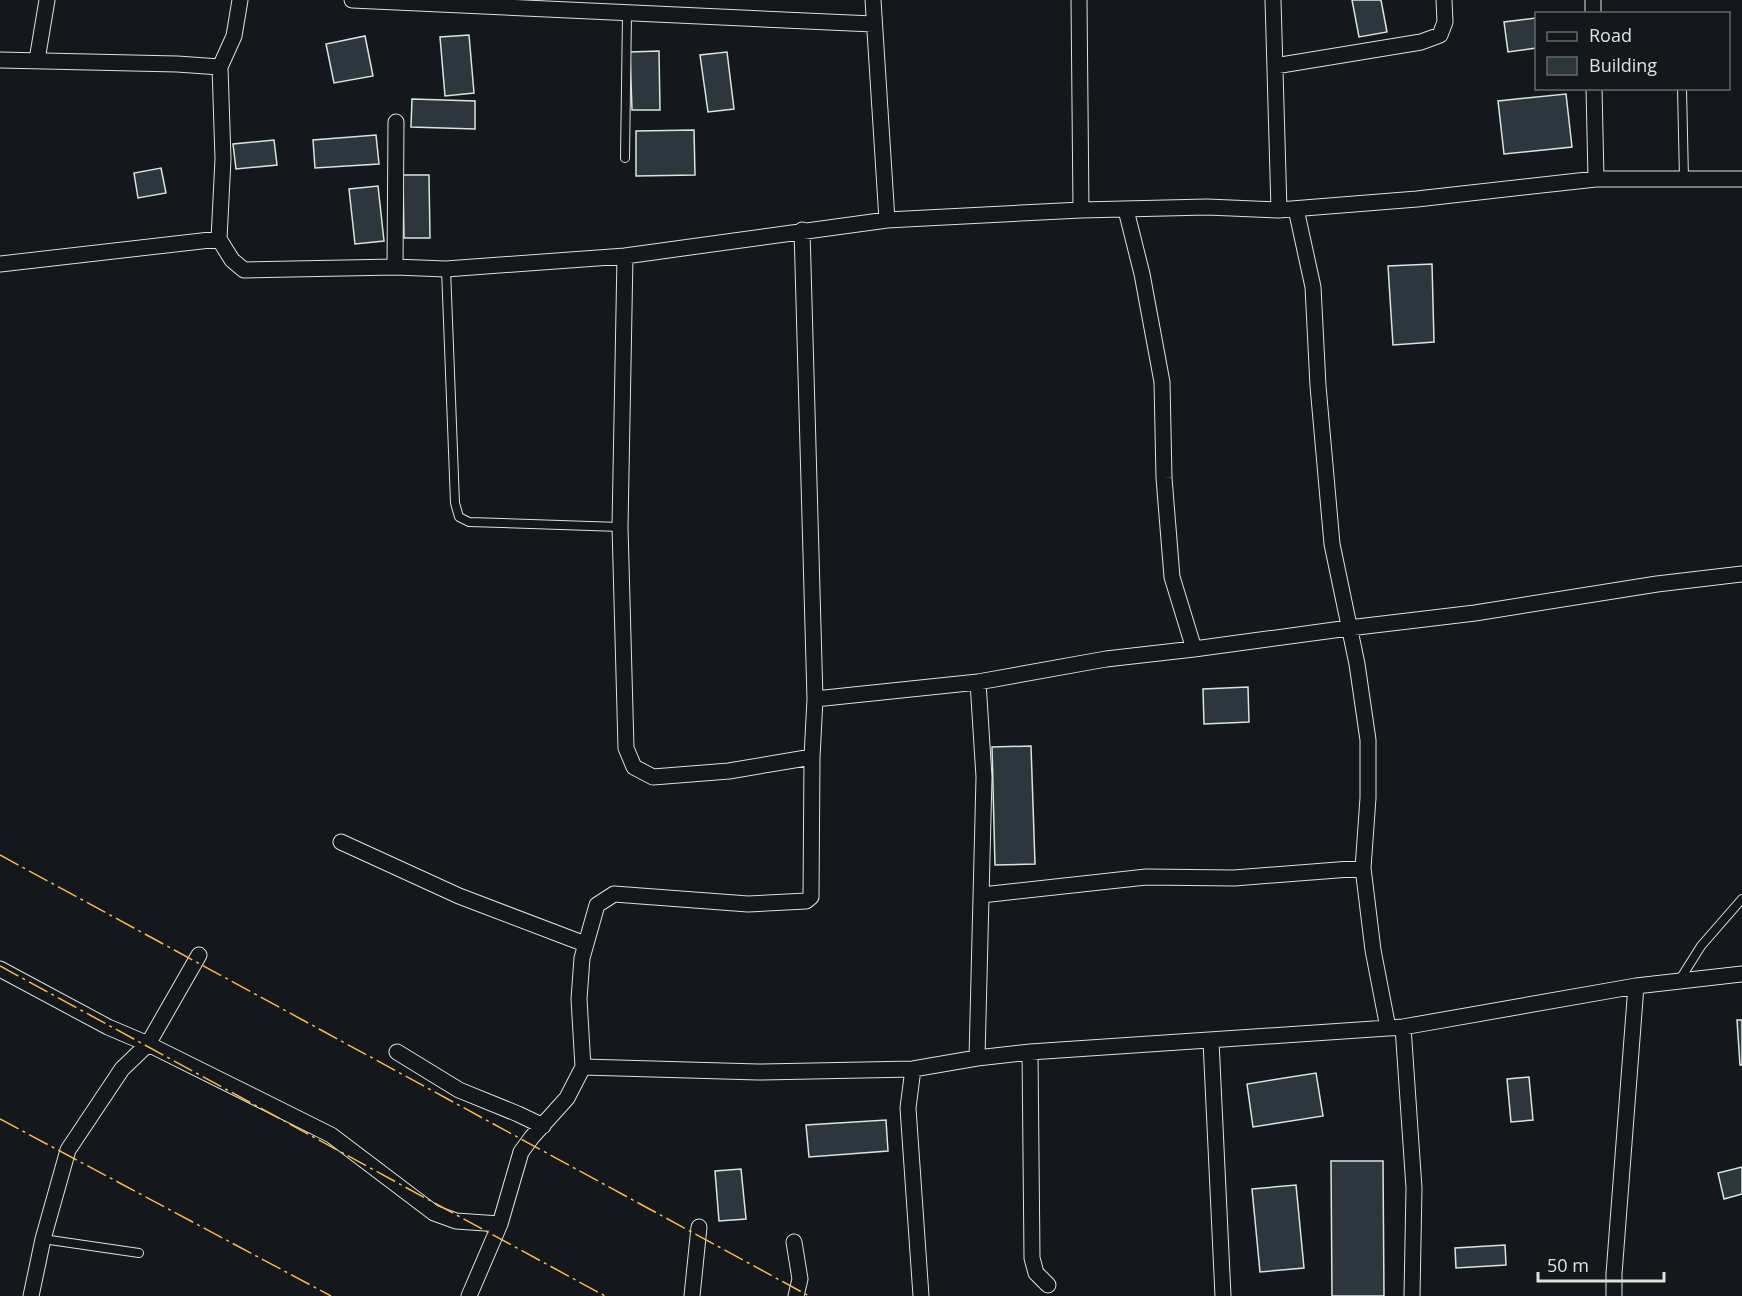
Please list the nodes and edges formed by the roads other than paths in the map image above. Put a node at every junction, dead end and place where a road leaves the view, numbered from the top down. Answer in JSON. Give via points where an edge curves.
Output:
{"nodes":[{"id":1,"x":46,"y":0,"type":"edge"},
{"id":2,"x":240,"y":0,"type":"edge"},
{"id":3,"x":352,"y":0,"type":"edge"},
{"id":4,"x":873,"y":0,"type":"edge"},
{"id":5,"x":1079,"y":0,"type":"edge"},
{"id":6,"x":1273,"y":0,"type":"edge"},
{"id":7,"x":1444,"y":0,"type":"edge"},
{"id":8,"x":627,"y":14,"type":"junction"},
{"id":9,"x":873,"y":24,"type":"junction"},
{"id":10,"x":0,"y":60,"type":"edge"},
{"id":11,"x":37,"y":60,"type":"junction"},
{"id":12,"x":1275,"y":66,"type":"junction"},
{"id":13,"x":220,"y":67,"type":"junction"},
{"id":14,"x":1594,"y":90,"type":"edge"},
{"id":15,"x":1682,"y":90,"type":"edge"},
{"id":16,"x":396,"y":122,"type":"dead end"},
{"id":17,"x":625,"y":158,"type":"dead end"},
{"id":18,"x":1742,"y":178,"type":"edge"},
{"id":19,"x":1596,"y":179,"type":"junction"},
{"id":20,"x":1684,"y":179,"type":"junction"},
{"id":21,"x":1296,"y":209,"type":"junction"},
{"id":22,"x":1081,"y":210,"type":"junction"},
{"id":23,"x":1126,"y":210,"type":"junction"},
{"id":24,"x":1279,"y":210,"type":"junction"},
{"id":25,"x":887,"y":220,"type":"junction"},
{"id":26,"x":802,"y":230,"type":"junction"},
{"id":27,"x":219,"y":239,"type":"junction"},
{"id":28,"x":625,"y":256,"type":"junction"},
{"id":29,"x":0,"y":264,"type":"edge"},
{"id":30,"x":395,"y":267,"type":"junction"},
{"id":31,"x":446,"y":269,"type":"junction"},
{"id":32,"x":620,"y":527,"type":"junction"},
{"id":33,"x":1742,"y":574,"type":"edge"},
{"id":34,"x":1349,"y":628,"type":"junction"},
{"id":35,"x":1194,"y":649,"type":"junction"},
{"id":36,"x":978,"y":682,"type":"junction"},
{"id":37,"x":815,"y":699,"type":"junction"},
{"id":38,"x":812,"y":757,"type":"junction"},
{"id":39,"x":341,"y":842,"type":"dead end"},
{"id":40,"x":1363,"y":868,"type":"junction"},
{"id":41,"x":982,"y":895,"type":"junction"},
{"id":42,"x":1742,"y":899,"type":"edge"},
{"id":43,"x":585,"y":944,"type":"junction"},
{"id":44,"x":198,"y":955,"type":"dead end"},
{"id":45,"x":0,"y":969,"type":"edge"},
{"id":46,"x":1742,"y":974,"type":"edge"},
{"id":47,"x":1678,"y":981,"type":"junction"},
{"id":48,"x":1636,"y":986,"type":"junction"},
{"id":49,"x":1395,"y":1028,"type":"junction"},
{"id":50,"x":1211,"y":1041,"type":"junction"},
{"id":51,"x":148,"y":1044,"type":"junction"},
{"id":52,"x":397,"y":1052,"type":"dead end"},
{"id":53,"x":1030,"y":1052,"type":"junction"},
{"id":54,"x":977,"y":1058,"type":"junction"},
{"id":55,"x":583,"y":1067,"type":"junction"},
{"id":56,"x":913,"y":1069,"type":"junction"},
{"id":57,"x":543,"y":1126,"type":"junction"},
{"id":58,"x":500,"y":1224,"type":"junction"},
{"id":59,"x":699,"y":1227,"type":"dead end"},
{"id":60,"x":44,"y":1239,"type":"junction"},
{"id":61,"x":794,"y":1242,"type":"dead end"},
{"id":62,"x":139,"y":1253,"type":"dead end"},
{"id":63,"x":1048,"y":1285,"type":"dead end"},
{"id":64,"x":31,"y":1296,"type":"edge"},
{"id":65,"x":469,"y":1296,"type":"edge"},
{"id":66,"x":692,"y":1296,"type":"edge"},
{"id":67,"x":796,"y":1296,"type":"edge"},
{"id":68,"x":921,"y":1296,"type":"edge"},
{"id":69,"x":1223,"y":1296,"type":"edge"},
{"id":70,"x":1412,"y":1296,"type":"edge"},
{"id":71,"x":1614,"y":1296,"type":"edge"}],
"edges":[{"from":1,"to":11,"type":"street"},
{"from":2,"to":13,"type":"street","via":[[234,36]]},
{"from":3,"to":8,"type":"street"},
{"from":4,"to":9,"type":"street"},
{"from":5,"to":22,"type":"street"},
{"from":6,"to":12,"type":"street"},
{"from":7,"to":12,"type":"street","via":[[1445,22],[1440,35],[1421,42]]},
{"from":8,"to":9,"type":"street"},
{"from":8,"to":17,"type":"lane"},
{"from":9,"to":25,"type":"street"},
{"from":10,"to":11,"type":"street"},
{"from":11,"to":13,"type":"street"},
{"from":12,"to":24,"type":"street"},
{"from":13,"to":27,"type":"street","via":[[223,159]]},
{"from":14,"to":19,"type":"street"},
{"from":15,"to":20,"type":"lane"},
{"from":16,"to":30,"type":"street"},
{"from":18,"to":20,"type":"street"},
{"from":19,"to":20,"type":"street"},
{"from":19,"to":21,"type":"street"},
{"from":21,"to":24,"type":"street"},
{"from":21,"to":34,"type":"street","via":[[1313,287],[1332,544]]},
{"from":22,"to":23,"type":"street"},
{"from":22,"to":25,"type":"street"},
{"from":23,"to":24,"type":"street"},
{"from":23,"to":35,"type":"street","via":[[1162,382],[1172,577]]},
{"from":25,"to":26,"type":"street"},
{"from":26,"to":28,"type":"street"},
{"from":26,"to":37,"type":"street"},
{"from":27,"to":29,"type":"street"},
{"from":27,"to":30,"type":"street","via":[[232,260],[244,270]]},
{"from":28,"to":31,"type":"street"},
{"from":28,"to":32,"type":"street"},
{"from":30,"to":31,"type":"street"},
{"from":31,"to":32,"type":"lane","via":[[454,503],[459,517],[469,522]]},
{"from":32,"to":38,"type":"street","via":[[626,748],[634,767],[653,777],[729,771]]},
{"from":33,"to":34,"type":"street"},
{"from":34,"to":35,"type":"street"},
{"from":34,"to":40,"type":"street","via":[[1368,740]]},
{"from":35,"to":36,"type":"street","via":[[1106,658]]},
{"from":36,"to":37,"type":"street"},
{"from":36,"to":41,"type":"street","via":[[984,777]]},
{"from":37,"to":38,"type":"street"},
{"from":38,"to":43,"type":"street","via":[[809,900],[748,904],[614,894],[597,905]]},
{"from":39,"to":43,"type":"street","via":[[459,896]]},
{"from":40,"to":41,"type":"street","via":[[1234,878],[1146,877]]},
{"from":40,"to":49,"type":"street","via":[[1372,950]]},
{"from":41,"to":54,"type":"street"},
{"from":42,"to":47,"type":"lane","via":[[1701,946]]},
{"from":43,"to":55,"type":"street","via":[[579,999]]},
{"from":44,"to":51,"type":"street"},
{"from":45,"to":51,"type":"street"},
{"from":46,"to":47,"type":"street"},
{"from":47,"to":48,"type":"street"},
{"from":48,"to":49,"type":"street"},
{"from":48,"to":71,"type":"street"},
{"from":49,"to":50,"type":"street"},
{"from":49,"to":70,"type":"street","via":[[1414,1188]]},
{"from":50,"to":53,"type":"street"},
{"from":50,"to":69,"type":"street"},
{"from":51,"to":58,"type":"street","via":[[331,1135],[434,1213],[456,1221]]},
{"from":51,"to":60,"type":"street","via":[[122,1068],[68,1150]]},
{"from":52,"to":57,"type":"street","via":[[459,1090]]},
{"from":53,"to":54,"type":"street"},
{"from":53,"to":63,"type":"street","via":[[1032,1258],[1036,1273]]},
{"from":54,"to":56,"type":"street"},
{"from":55,"to":56,"type":"street","via":[[758,1072]]},
{"from":55,"to":57,"type":"street","via":[[567,1098]]},
{"from":56,"to":68,"type":"street","via":[[909,1108]]},
{"from":57,"to":58,"type":"street","via":[[521,1152]]},
{"from":58,"to":65,"type":"street"},
{"from":59,"to":66,"type":"street"},
{"from":60,"to":62,"type":"lane"},
{"from":60,"to":64,"type":"street"},
{"from":61,"to":67,"type":"street","via":[[800,1279]]}]}
